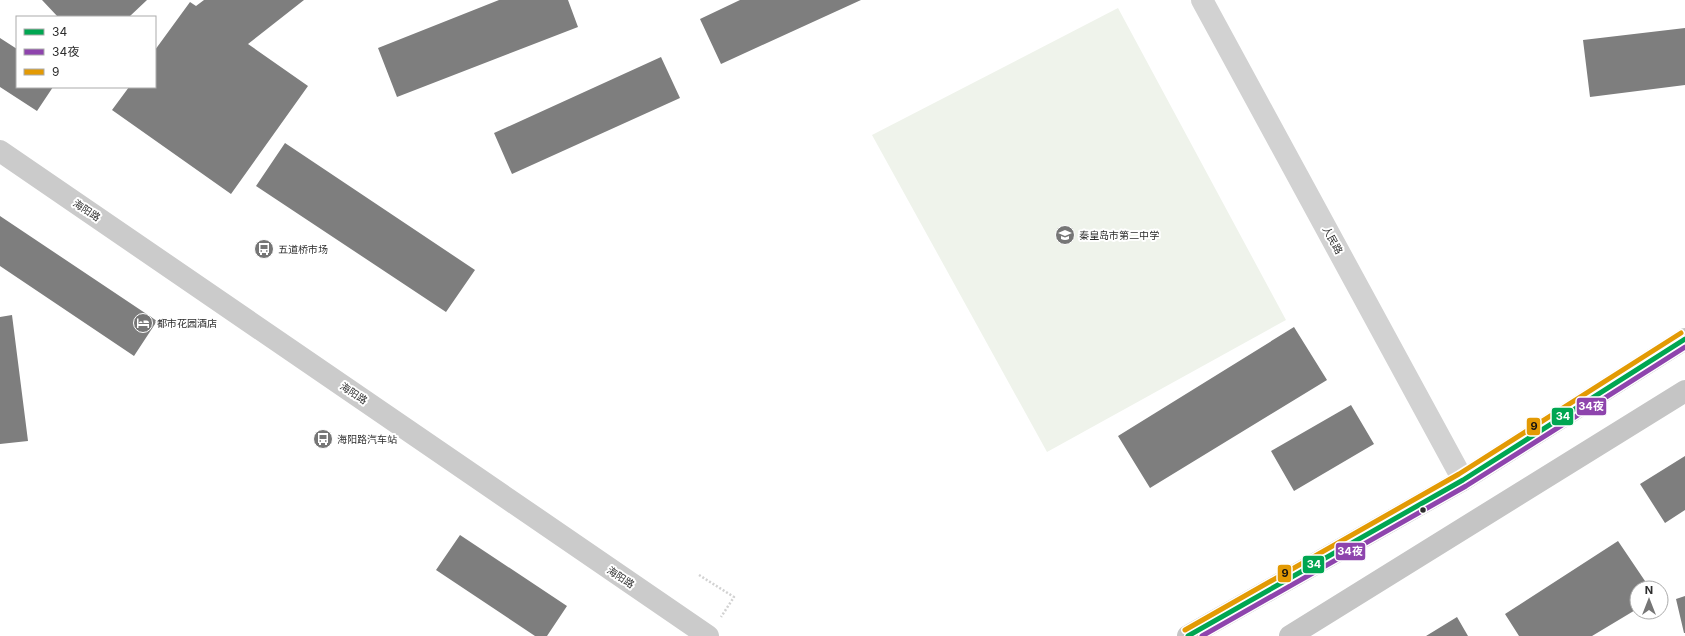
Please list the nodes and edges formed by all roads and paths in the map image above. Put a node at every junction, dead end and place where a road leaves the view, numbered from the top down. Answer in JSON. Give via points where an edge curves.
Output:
{"nodes":[{"id":1,"x":1202,"y":0,"type":"edge"},
{"id":2,"x":0,"y":151,"type":"edge"},
{"id":3,"x":1685,"y":339,"type":"edge"},
{"id":4,"x":1685,"y":392,"type":"edge"},
{"id":5,"x":1462,"y":480,"type":"junction"},
{"id":6,"x":699,"y":575,"type":"dead end"},
{"id":7,"x":734,"y":597,"type":"dead end"},
{"id":8,"x":708,"y":636,"type":"edge"},
{"id":9,"x":1188,"y":636,"type":"edge"},
{"id":10,"x":1290,"y":636,"type":"edge"}],
"edges":[{"from":1,"to":5,"type":"street","name":"人民路"},
{"from":2,"to":8,"type":"main road","name":"海阳路"},
{"from":3,"to":5,"type":"main road"},
{"from":4,"to":10,"type":"main road"},
{"from":5,"to":9,"type":"main road"},
{"from":6,"to":7,"type":"path"}]}
